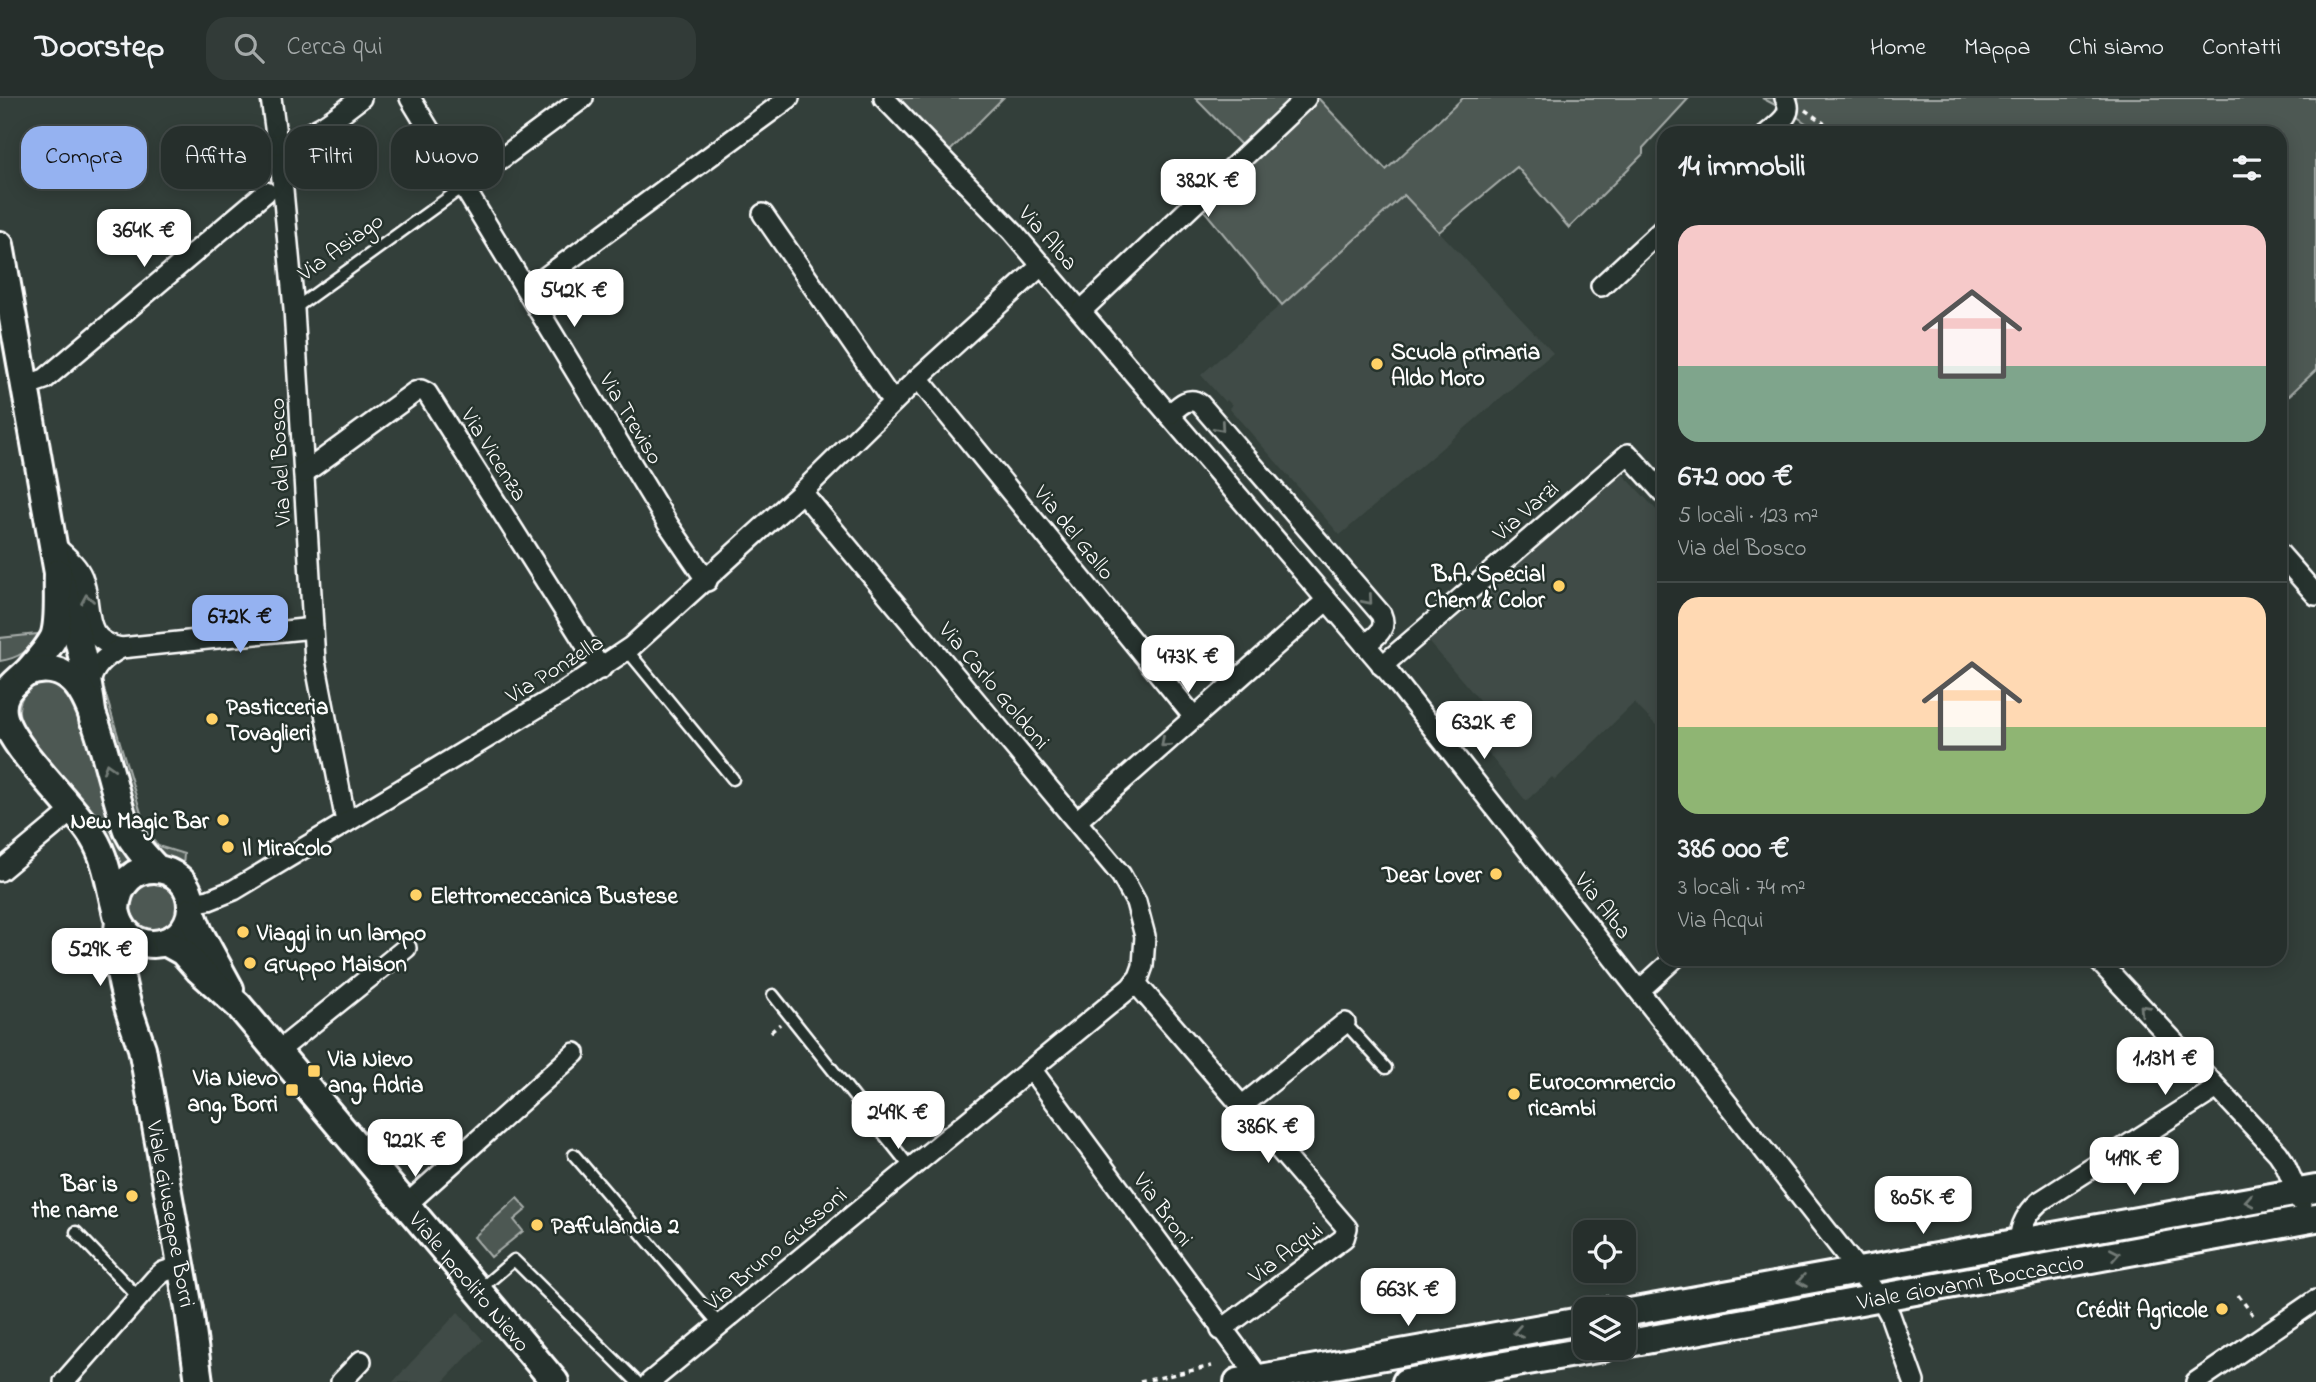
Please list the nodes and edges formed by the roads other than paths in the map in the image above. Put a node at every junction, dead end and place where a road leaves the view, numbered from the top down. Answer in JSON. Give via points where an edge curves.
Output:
{"nodes":[{"id":1,"x":271,"y":98,"type":"edge"},
{"id":2,"x":361,"y":98,"type":"edge"},
{"id":3,"x":410,"y":98,"type":"edge"},
{"id":4,"x":583,"y":98,"type":"edge"},
{"id":5,"x":789,"y":98,"type":"edge"},
{"id":6,"x":884,"y":98,"type":"edge"},
{"id":7,"x":1306,"y":98,"type":"edge"},
{"id":8,"x":1787,"y":103,"type":"edge"},
{"id":9,"x":427,"y":126,"type":"edge"},
{"id":10,"x":1775,"y":126,"type":"edge"},
{"id":11,"x":278,"y":144,"type":"junction"},
{"id":12,"x":503,"y":157,"type":"edge"},
{"id":13,"x":460,"y":189,"type":"edge"},
{"id":14,"x":464,"y":189,"type":"edge"},
{"id":15,"x":266,"y":192,"type":"dead end"},
{"id":16,"x":763,"y":214,"type":"dead end"},
{"id":17,"x":1657,"y":234,"type":"edge"},
{"id":18,"x":0,"y":245,"type":"edge"},
{"id":19,"x":1042,"y":265,"type":"junction"},
{"id":20,"x":1601,"y":286,"type":"dead end"},
{"id":21,"x":528,"y":290,"type":"junction"},
{"id":22,"x":294,"y":309,"type":"junction"},
{"id":23,"x":1081,"y":311,"type":"junction"},
{"id":24,"x":918,"y":378,"type":"junction"},
{"id":25,"x":25,"y":386,"type":"junction"},
{"id":26,"x":893,"y":402,"type":"junction"},
{"id":27,"x":1169,"y":415,"type":"junction"},
{"id":28,"x":304,"y":472,"type":"junction"},
{"id":29,"x":1657,"y":486,"type":"edge"},
{"id":30,"x":802,"y":492,"type":"junction"},
{"id":31,"x":53,"y":544,"type":"junction"},
{"id":32,"x":2287,"y":562,"type":"edge"},
{"id":33,"x":58,"y":573,"type":"junction"},
{"id":34,"x":707,"y":581,"type":"junction"},
{"id":35,"x":2316,"y":595,"type":"edge"},
{"id":36,"x":1326,"y":601,"type":"junction"},
{"id":37,"x":313,"y":628,"type":"junction"},
{"id":38,"x":1365,"y":645,"type":"junction"},
{"id":39,"x":121,"y":648,"type":"junction"},
{"id":40,"x":627,"y":650,"type":"junction"},
{"id":41,"x":1382,"y":666,"type":"junction"},
{"id":42,"x":601,"y":669,"type":"junction"},
{"id":43,"x":15,"y":675,"type":"edge"},
{"id":44,"x":89,"y":685,"type":"junction"},
{"id":45,"x":1194,"y":717,"type":"junction"},
{"id":46,"x":93,"y":719,"type":"junction"},
{"id":47,"x":6,"y":731,"type":"edge"},
{"id":48,"x":733,"y":779,"type":"dead end"},
{"id":49,"x":74,"y":810,"type":"junction"},
{"id":50,"x":1077,"y":821,"type":"junction"},
{"id":51,"x":346,"y":822,"type":"junction"},
{"id":52,"x":156,"y":868,"type":"junction"},
{"id":53,"x":0,"y":871,"type":"edge"},
{"id":54,"x":191,"y":907,"type":"junction"},
{"id":55,"x":1141,"y":914,"type":"joint"},
{"id":56,"x":117,"y":916,"type":"junction"},
{"id":57,"x":159,"y":943,"type":"junction"},
{"id":58,"x":406,"y":948,"type":"dead end"},
{"id":59,"x":1666,"y":966,"type":"edge"},
{"id":60,"x":2104,"y":966,"type":"edge"},
{"id":61,"x":1135,"y":982,"type":"junction"},
{"id":62,"x":1640,"y":990,"type":"junction"},
{"id":63,"x":773,"y":995,"type":"dead end"},
{"id":64,"x":239,"y":1006,"type":"junction"},
{"id":65,"x":1345,"y":1023,"type":"joint"},
{"id":66,"x":142,"y":1048,"type":"junction"},
{"id":67,"x":277,"y":1052,"type":"junction"},
{"id":68,"x":575,"y":1054,"type":"dead end"},
{"id":69,"x":1386,"y":1068,"type":"dead end"},
{"id":70,"x":1031,"y":1069,"type":"junction"},
{"id":71,"x":2217,"y":1088,"type":"junction"},
{"id":72,"x":1243,"y":1105,"type":"junction"},
{"id":73,"x":574,"y":1155,"type":"dead end"},
{"id":74,"x":909,"y":1167,"type":"junction"},
{"id":75,"x":2306,"y":1191,"type":"edge"},
{"id":76,"x":405,"y":1205,"type":"junction"},
{"id":77,"x":2314,"y":1222,"type":"edge"},
{"id":78,"x":76,"y":1231,"type":"dead end"},
{"id":79,"x":2020,"y":1241,"type":"junction"},
{"id":80,"x":181,"y":1266,"type":"junction"},
{"id":81,"x":1858,"y":1271,"type":"junction"},
{"id":82,"x":478,"y":1291,"type":"junction"},
{"id":83,"x":138,"y":1297,"type":"junction"},
{"id":84,"x":1879,"y":1297,"type":"junction"},
{"id":85,"x":2316,"y":1300,"type":"edge"},
{"id":86,"x":1636,"y":1311,"type":"edge"},
{"id":87,"x":1573,"y":1322,"type":"edge"},
{"id":88,"x":720,"y":1325,"type":"junction"},
{"id":89,"x":1222,"y":1330,"type":"junction"},
{"id":90,"x":1636,"y":1342,"type":"edge"},
{"id":91,"x":1573,"y":1353,"type":"edge"},
{"id":92,"x":361,"y":1361,"type":"dead end"},
{"id":93,"x":1253,"y":1381,"type":"edge"},
{"id":94,"x":64,"y":1382,"type":"edge"},
{"id":95,"x":199,"y":1382,"type":"edge"},
{"id":96,"x":341,"y":1382,"type":"edge"},
{"id":97,"x":555,"y":1382,"type":"edge"},
{"id":98,"x":637,"y":1382,"type":"edge"},
{"id":99,"x":650,"y":1382,"type":"edge"},
{"id":100,"x":1406,"y":1382,"type":"edge"},
{"id":101,"x":1914,"y":1382,"type":"edge"},
{"id":102,"x":2196,"y":1382,"type":"edge"}],
"edges":[{"from":1,"to":11,"type":"street","name":"Via del Bosco"},
{"from":2,"to":11,"type":"street","via":[[318,130]]},
{"from":3,"to":9,"type":"street","name":"Via Treviso"},
{"from":4,"to":12,"type":"street","name":"Via Asiago"},
{"from":5,"to":21,"type":"street"},
{"from":6,"to":19,"type":"street","name":"Via Alba"},
{"from":7,"to":23,"type":"street"},
{"from":8,"to":10,"type":"street","via":[[1785,117]]},
{"from":11,"to":22,"type":"street","name":"Via del Bosco"},
{"from":13,"to":22,"type":"lane","name":"Via Asiago"},
{"from":14,"to":21,"type":"street","name":"Via Treviso"},
{"from":15,"to":25,"type":"street","via":[[45,379]]},
{"from":16,"to":26,"type":"street"},
{"from":17,"to":20,"type":"street"},
{"from":18,"to":25,"type":"main road"},
{"from":19,"to":23,"type":"street","name":"Via Alba"},
{"from":19,"to":24,"type":"street","name":"Via Ponzella"},
{"from":21,"to":34,"type":"street","name":"Via Treviso"},
{"from":22,"to":28,"type":"street","name":"Via del Bosco"},
{"from":23,"to":27,"type":"street","name":"Via Alba"},
{"from":24,"to":26,"type":"street","name":"Via Ponzella"},
{"from":24,"to":45,"type":"street","name":"Via del Gallo"},
{"from":25,"to":31,"type":"main road"},
{"from":26,"to":30,"type":"street","name":"Via Ponzella"},
{"from":27,"to":36,"type":"street","name":"Via Alba"},
{"from":27,"to":38,"type":"street","one_way":true,"via":[[1188,400],[1200,404],[1381,614],[1383,629]]},
{"from":28,"to":37,"type":"street","name":"Via del Bosco"},
{"from":28,"to":42,"type":"street","name":"Via Vicenza","via":[[415,392],[427,393]]},
{"from":29,"to":41,"type":"street","name":"Via Varzi","via":[[1628,454]]},
{"from":30,"to":34,"type":"street","name":"Via Ponzella"},
{"from":30,"to":50,"type":"street","name":"Via Carlo Goldoni"},
{"from":31,"to":33,"type":"main road"},
{"from":39,"to":31,"type":"street","one_way":true,"via":[[104,643],[94,632],[82,577]]},
{"from":32,"to":35,"type":"street"},
{"from":33,"to":43,"type":"main road","via":[[55,634]]},
{"from":33,"to":44,"type":"main road"},
{"from":34,"to":40,"type":"street","name":"Via Ponzella"},
{"from":36,"to":38,"type":"street","name":"Via Alba"},
{"from":36,"to":45,"type":"street"},
{"from":37,"to":39,"type":"street"},
{"from":37,"to":51,"type":"street","name":"Via del Bosco","via":[[319,686]]},
{"from":38,"to":41,"type":"street","name":"Via Alba"},
{"from":39,"to":44,"type":"street","via":[[96,666]]},
{"from":40,"to":42,"type":"street","name":"Via Ponzella"},
{"from":40,"to":48,"type":"lane"},
{"from":41,"to":62,"type":"street","name":"Via Alba"},
{"from":42,"to":51,"type":"street","name":"Via Ponzella"},
{"from":43,"to":46,"type":"main road","via":[[46,669],[68,677]]},
{"from":43,"to":47,"type":"main road","via":[[3,702]]},
{"from":44,"to":46,"type":"main road"},
{"from":45,"to":50,"type":"street","one_way":true},
{"from":52,"to":46,"type":"main road","one_way":true,"via":[[126,826]]},
{"from":47,"to":49,"type":"main road"},
{"from":49,"to":53,"type":"street"},
{"from":49,"to":56,"type":"main road","via":[[98,846]]},
{"from":50,"to":55,"type":"street","name":"Via Carlo Goldoni","via":[[1125,880]]},
{"from":51,"to":54,"type":"street","name":"Via Ponzella","via":[[230,892]]},
{"from":52,"to":54,"type":"main road","via":[[183,882]]},
{"from":52,"to":56,"type":"main road","via":[[126,879],[118,893]]},
{"from":54,"to":57,"type":"main road","via":[[182,931]]},
{"from":54,"to":64,"type":"main road","name":"Viale Ippolito Nievo","via":[[199,932]]},
{"from":55,"to":61,"type":"street","name":"Via Bruno Gussoni","via":[[1145,953]]},
{"from":56,"to":57,"type":"main road","via":[[132,938]]},
{"from":56,"to":66,"type":"main road","name":"Viale Giuseppe Borri","via":[[122,980]]},
{"from":57,"to":64,"type":"main road","name":"Viale Ippolito Nievo","via":[[183,952]]},
{"from":57,"to":66,"type":"main road","name":"Viale Giuseppe Borri","via":[[138,970]]},
{"from":58,"to":67,"type":"street"},
{"from":59,"to":62,"type":"street"},
{"from":71,"to":60,"type":"street","one_way":true},
{"from":61,"to":70,"type":"street","name":"Via Bruno Gussoni"},
{"from":61,"to":72,"type":"street","name":"Via Acqui"},
{"from":62,"to":81,"type":"street","name":"Via Alba"},
{"from":63,"to":74,"type":"lane"},
{"from":64,"to":67,"type":"main road","name":"Viale Ippolito Nievo"},
{"from":65,"to":69,"type":"lane"},
{"from":65,"to":72,"type":"street"},
{"from":66,"to":80,"type":"main road","name":"Viale Giuseppe Borri"},
{"from":67,"to":76,"type":"main road","name":"Viale Ippolito Nievo"},
{"from":68,"to":76,"type":"street"},
{"from":70,"to":74,"type":"street","name":"Via Bruno Gussoni"},
{"from":70,"to":89,"type":"street","name":"Via Broni"},
{"from":71,"to":75,"type":"street","via":[[2278,1153]]},
{"from":71,"to":79,"type":"street","via":[[2039,1202],[2024,1221]]},
{"from":72,"to":89,"type":"street","name":"Via Acqui","via":[[1345,1223],[1347,1233]]},
{"from":73,"to":88,"type":"lane"},
{"from":74,"to":88,"type":"street","name":"Via Bruno Gussoni"},
{"from":75,"to":77,"type":"street"},
{"from":75,"to":79,"type":"main road","name":"Viale Giovanni Boccaccio","one_way":true},
{"from":76,"to":82,"type":"main road","name":"Viale Ippolito Nievo"},
{"from":84,"to":77,"type":"main road","name":"Viale Giovanni Boccaccio","one_way":true},
{"from":78,"to":83,"type":"lane"},
{"from":79,"to":81,"type":"main road","name":"Viale Giovanni Boccaccio"},
{"from":80,"to":83,"type":"street","via":[[159,1275]]},
{"from":80,"to":95,"type":"main road","name":"Viale Giuseppe Borri"},
{"from":81,"to":84,"type":"street","name":"Via Alba"},
{"from":81,"to":86,"type":"main road","name":"Viale Giovanni Boccaccio","one_way":true},
{"from":82,"to":97,"type":"main road","name":"Viale Ippolito Nievo"},
{"from":82,"to":98,"type":"lane","via":[[514,1260]]},
{"from":83,"to":94,"type":"street"},
{"from":84,"to":90,"type":"main road","name":"Viale Giovanni Boccaccio"},
{"from":84,"to":101,"type":"street","name":"Via Alba"},
{"from":85,"to":102,"type":"street"},
{"from":87,"to":93,"type":"main road","one_way":true},
{"from":88,"to":99,"type":"street","name":"Via Bruno Gussoni"},
{"from":89,"to":93,"type":"street","name":"Via Broni"},
{"from":91,"to":100,"type":"main road"},
{"from":92,"to":96,"type":"street"}]}
